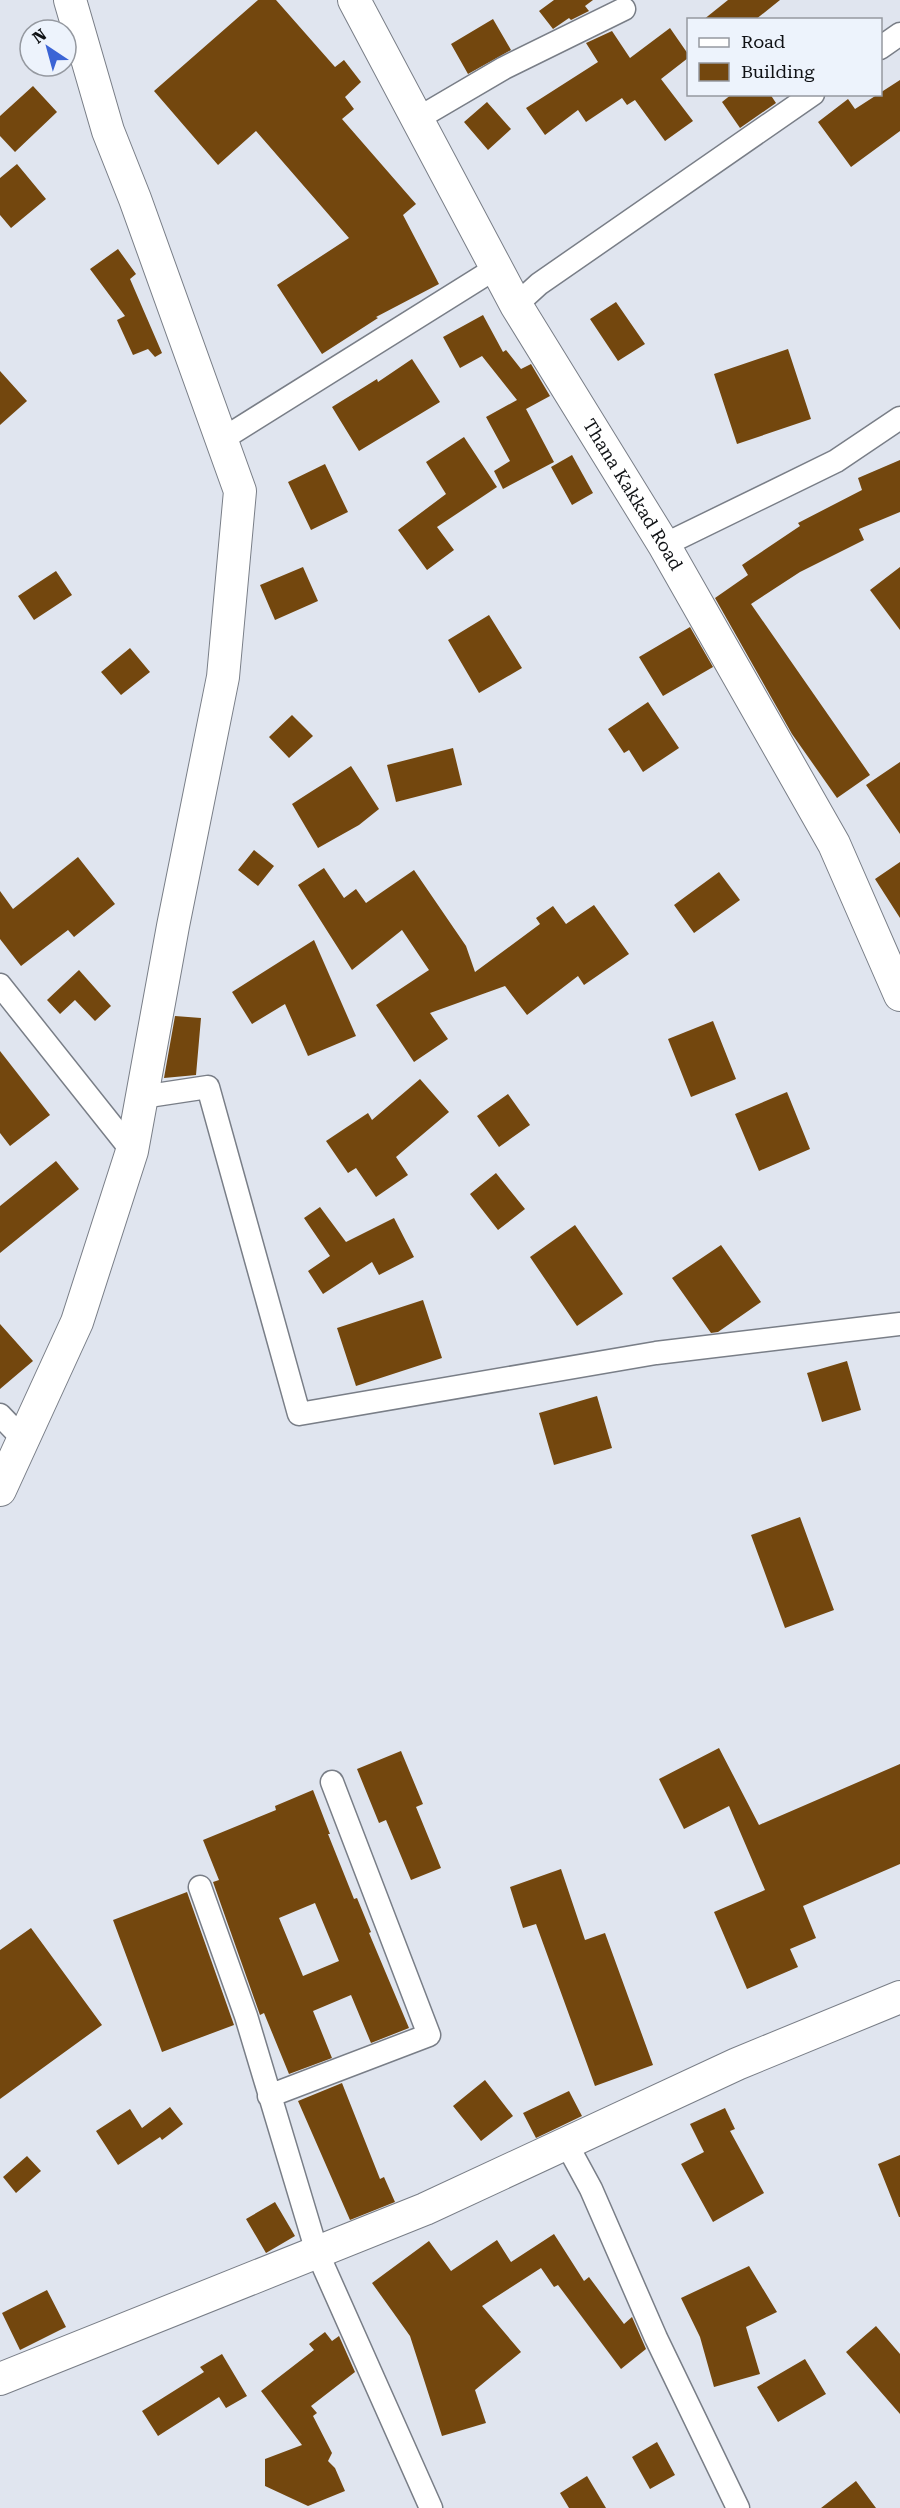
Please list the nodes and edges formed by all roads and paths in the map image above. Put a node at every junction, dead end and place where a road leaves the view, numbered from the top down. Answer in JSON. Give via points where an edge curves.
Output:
{"nodes":[{"id":1,"x":70,"y":0,"type":"edge"},
{"id":2,"x":354,"y":0,"type":"edge"},
{"id":3,"x":624,"y":9,"type":"dead end"},
{"id":4,"x":900,"y":34,"type":"edge"},
{"id":5,"x":882,"y":47,"type":"edge"},
{"id":6,"x":810,"y":96,"type":"edge"},
{"id":7,"x":417,"y":119,"type":"junction"},
{"id":8,"x":496,"y":268,"type":"junction"},
{"id":9,"x":516,"y":305,"type":"junction"},
{"id":10,"x":900,"y":418,"type":"edge"},
{"id":11,"x":221,"y":440,"type":"junction"},
{"id":12,"x":664,"y":545,"type":"junction"},
{"id":13,"x":0,"y":985,"type":"edge"},
{"id":14,"x":900,"y":995,"type":"edge"},
{"id":15,"x":142,"y":1096,"type":"junction"},
{"id":16,"x":132,"y":1151,"type":"junction"},
{"id":17,"x":900,"y":1324,"type":"edge"},
{"id":18,"x":0,"y":1415,"type":"edge"},
{"id":19,"x":24,"y":1440,"type":"junction"},
{"id":20,"x":0,"y":1490,"type":"edge"},
{"id":21,"x":332,"y":1782,"type":"dead end"},
{"id":22,"x":200,"y":1887,"type":"dead end"},
{"id":23,"x":900,"y":1997,"type":"edge"},
{"id":24,"x":269,"y":2096,"type":"junction"},
{"id":25,"x":566,"y":2143,"type":"junction"},
{"id":26,"x":317,"y":2252,"type":"junction"},
{"id":27,"x":0,"y":2379,"type":"edge"},
{"id":28,"x":431,"y":2508,"type":"edge"},
{"id":29,"x":738,"y":2508,"type":"edge"}],
"edges":[{"from":1,"to":11,"type":"main road","via":[[108,131]]},
{"from":2,"to":7,"type":"main road","name":"Thana Kakkad Road"},
{"from":3,"to":7,"type":"street","via":[[504,68]]},
{"from":4,"to":5,"type":"street"},
{"from":6,"to":9,"type":"street","via":[[539,284]]},
{"from":7,"to":8,"type":"main road","name":"Thana Kakkad Road"},
{"from":8,"to":9,"type":"main road","name":"Thana Kakkad Road"},
{"from":8,"to":11,"type":"street"},
{"from":9,"to":12,"type":"main road","name":"Thana Kakkad Road"},
{"from":10,"to":12,"type":"street","via":[[836,461]]},
{"from":11,"to":15,"type":"main road","via":[[240,491],[223,677]]},
{"from":12,"to":14,"type":"main road","name":"Thana Kakkad Road","via":[[834,844]]},
{"from":13,"to":16,"type":"street"},
{"from":15,"to":16,"type":"main road"},
{"from":15,"to":17,"type":"street","via":[[208,1087],[299,1414],[656,1353]]},
{"from":16,"to":19,"type":"main road","via":[[77,1322]]},
{"from":18,"to":19,"type":"street"},
{"from":19,"to":20,"type":"main road"},
{"from":21,"to":24,"type":"street","via":[[429,2035]]},
{"from":22,"to":24,"type":"street","via":[[246,2016]]},
{"from":23,"to":25,"type":"main road","via":[[737,2064]]},
{"from":24,"to":26,"type":"street"},
{"from":25,"to":26,"type":"main road","via":[[425,2209]]},
{"from":25,"to":29,"type":"street","via":[[591,2189],[656,2338]]},
{"from":26,"to":27,"type":"main road"},
{"from":26,"to":28,"type":"street"}]}
